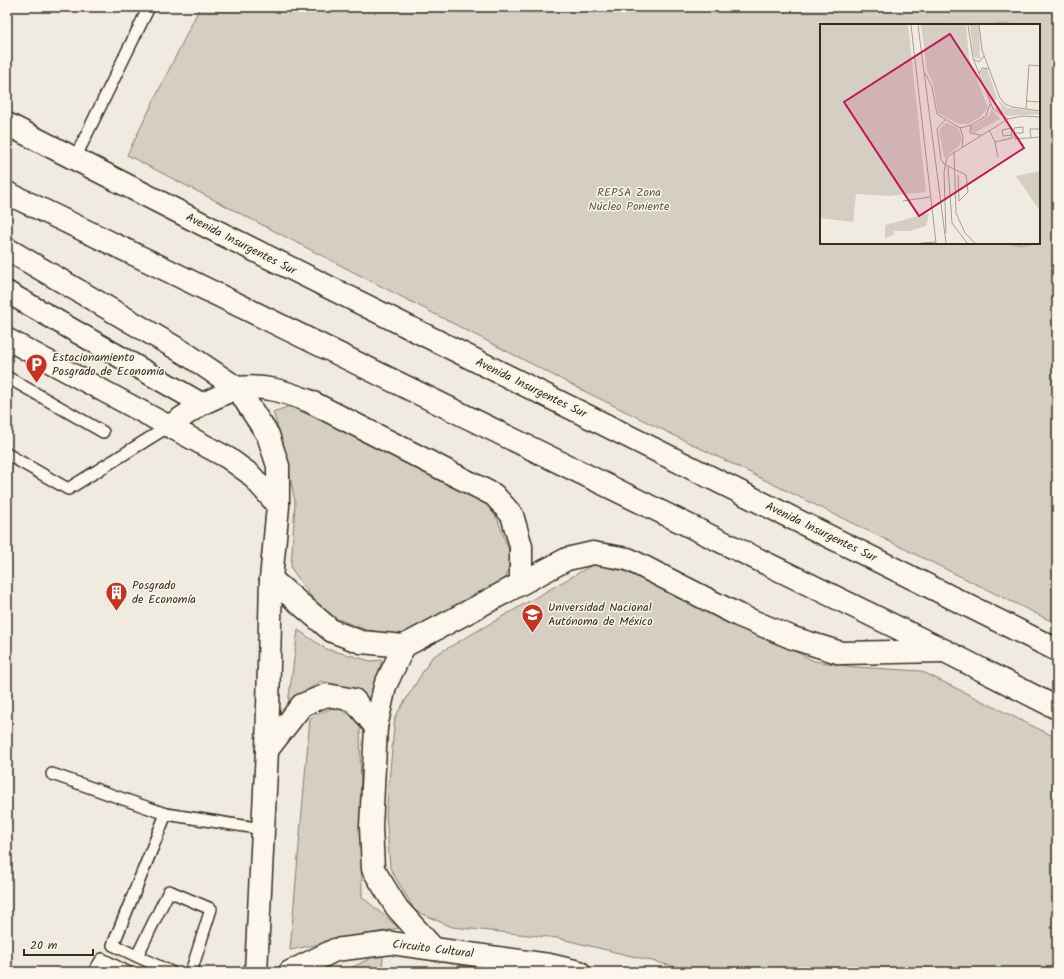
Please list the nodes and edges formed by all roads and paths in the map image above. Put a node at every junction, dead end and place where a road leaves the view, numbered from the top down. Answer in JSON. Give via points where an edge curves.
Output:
{"nodes":[{"id":1,"x":149,"y":7,"type":"edge"},
{"id":2,"x":7,"y":124,"type":"edge"},
{"id":3,"x":75,"y":158,"type":"junction"},
{"id":4,"x":7,"y":193,"type":"edge"},
{"id":5,"x":7,"y":249,"type":"edge"},
{"id":6,"x":7,"y":292,"type":"edge"},
{"id":7,"x":7,"y":339,"type":"edge"},
{"id":8,"x":7,"y":378,"type":"edge"},
{"id":9,"x":237,"y":388,"type":"junction"},
{"id":10,"x":202,"y":404,"type":"junction"},
{"id":11,"x":169,"y":426,"type":"junction"},
{"id":12,"x":103,"y":432,"type":"dead end"},
{"id":13,"x":7,"y":454,"type":"edge"},
{"id":14,"x":278,"y":506,"type":"junction"},
{"id":15,"x":271,"y":579,"type":"junction"},
{"id":16,"x":520,"y":583,"type":"junction"},
{"id":17,"x":404,"y":646,"type":"junction"},
{"id":18,"x":1057,"y":650,"type":"edge"},
{"id":19,"x":945,"y":651,"type":"junction"},
{"id":20,"x":1057,"y":708,"type":"edge"},
{"id":21,"x":376,"y":727,"type":"junction"},
{"id":22,"x":267,"y":750,"type":"junction"},
{"id":23,"x":52,"y":774,"type":"dead end"},
{"id":24,"x":166,"y":814,"type":"junction"},
{"id":25,"x":263,"y":829,"type":"junction"},
{"id":26,"x":434,"y":949,"type":"junction"},
{"id":27,"x":137,"y":956,"type":"junction"},
{"id":28,"x":94,"y":972,"type":"edge"},
{"id":29,"x":126,"y":972,"type":"edge"},
{"id":30,"x":171,"y":972,"type":"edge"},
{"id":31,"x":191,"y":972,"type":"edge"},
{"id":32,"x":256,"y":972,"type":"edge"},
{"id":33,"x":290,"y":972,"type":"edge"},
{"id":34,"x":579,"y":972,"type":"edge"}],
"edges":[{"from":1,"to":3,"type":"lane"},
{"from":2,"to":3,"type":"street","name":"Avenida Insurgentes Sur"},
{"from":3,"to":18,"type":"street","name":"Avenida Insurgentes Sur","via":[[218,232]]},
{"from":4,"to":19,"type":"street"},
{"from":5,"to":9,"type":"street","via":[[188,355]]},
{"from":6,"to":10,"type":"street"},
{"from":7,"to":11,"type":"street"},
{"from":8,"to":12,"type":"lane"},
{"from":9,"to":10,"type":"street"},
{"from":9,"to":14,"type":"street","via":[[268,435],[278,466]]},
{"from":9,"to":16,"type":"street","via":[[258,386],[283,390],[494,495],[512,515],[521,546]]},
{"from":10,"to":11,"type":"street"},
{"from":11,"to":13,"type":"lane","via":[[68,489]]},
{"from":11,"to":14,"type":"street","via":[[228,458],[250,474]]},
{"from":14,"to":15,"type":"street"},
{"from":15,"to":17,"type":"street","via":[[332,631],[361,642]]},
{"from":15,"to":22,"type":"street"},
{"from":16,"to":17,"type":"street"},
{"from":16,"to":19,"type":"street","via":[[567,559],[593,553],[614,556],[628,559],[738,615],[793,638],[841,653]]},
{"from":17,"to":21,"type":"street","via":[[385,686]]},
{"from":19,"to":20,"type":"street"},
{"from":21,"to":22,"type":"street","via":[[354,700],[327,695],[302,705]]},
{"from":21,"to":26,"type":"street","via":[[371,827],[373,870],[397,908]]},
{"from":22,"to":25,"type":"street"},
{"from":23,"to":24,"type":"lane"},
{"from":24,"to":25,"type":"lane"},
{"from":24,"to":27,"type":"lane","via":[[113,945]]},
{"from":25,"to":32,"type":"street"},
{"from":26,"to":33,"type":"street","name":"Circuito Cultural","via":[[391,943],[335,950]]},
{"from":26,"to":34,"type":"street","name":"Circuito Cultural","via":[[549,965]]},
{"from":27,"to":30,"type":"lane"},
{"from":27,"to":31,"type":"lane","via":[[169,891],[211,909]]},
{"from":28,"to":29,"type":"lane","via":[[102,959]]}]}
